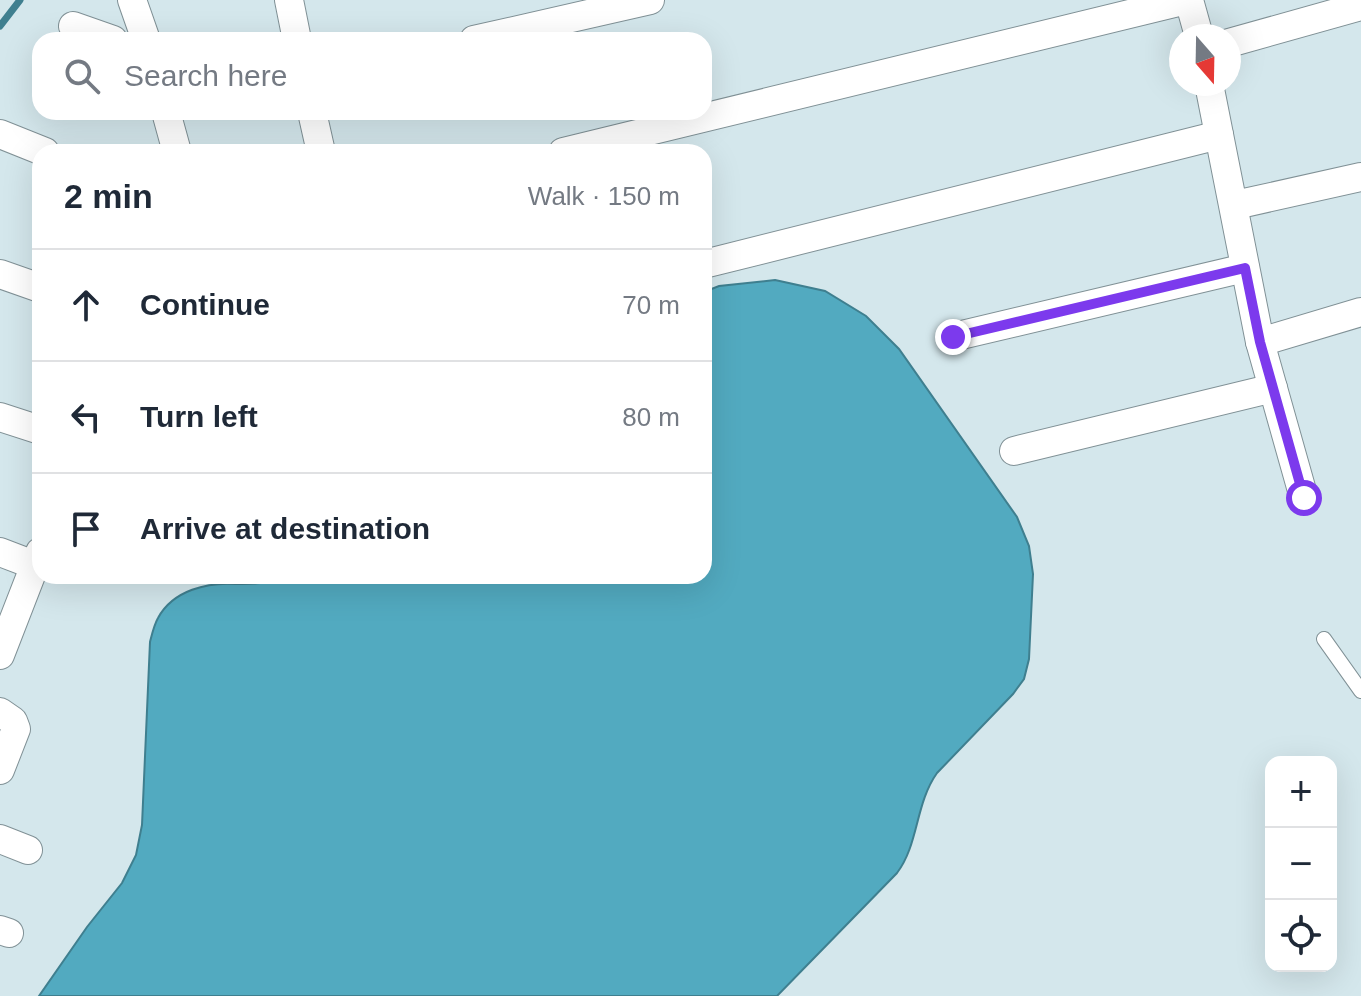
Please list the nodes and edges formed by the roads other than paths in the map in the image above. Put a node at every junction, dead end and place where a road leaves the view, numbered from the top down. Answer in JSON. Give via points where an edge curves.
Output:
{"nodes":[{"id":1,"x":132,"y":0,"type":"edge"},
{"id":2,"x":289,"y":0,"type":"edge"},
{"id":3,"x":650,"y":0,"type":"edge"},
{"id":4,"x":1188,"y":0,"type":"edge"},
{"id":5,"x":1361,"y":6,"type":"edge"},
{"id":6,"x":1195,"y":24,"type":"edge"},
{"id":7,"x":73,"y":26,"type":"dead end"},
{"id":8,"x":90,"y":32,"type":"edge"},
{"id":9,"x":143,"y":32,"type":"edge"},
{"id":10,"x":295,"y":32,"type":"edge"},
{"id":11,"x":509,"y":32,"type":"edge"},
{"id":12,"x":1241,"y":40,"type":"edge"},
{"id":13,"x":1211,"y":96,"type":"edge"},
{"id":14,"x":712,"y":116,"type":"edge"},
{"id":15,"x":168,"y":120,"type":"edge"},
{"id":16,"x":314,"y":120,"type":"edge"},
{"id":17,"x":695,"y":120,"type":"edge"},
{"id":18,"x":0,"y":134,"type":"edge"},
{"id":19,"x":1219,"y":135,"type":"junction"},
{"id":20,"x":175,"y":144,"type":"edge"},
{"id":21,"x":319,"y":144,"type":"edge"},
{"id":22,"x":596,"y":144,"type":"edge"},
{"id":23,"x":32,"y":147,"type":"edge"},
{"id":24,"x":1361,"y":177,"type":"edge"},
{"id":25,"x":1235,"y":205,"type":"junction"},
{"id":26,"x":712,"y":262,"type":"edge"},
{"id":27,"x":1245,"y":268,"type":"junction"},
{"id":28,"x":0,"y":274,"type":"edge"},
{"id":29,"x":32,"y":285,"type":"edge"},
{"id":30,"x":1361,"y":312,"type":"edge"},
{"id":31,"x":953,"y":337,"type":"dead end"},
{"id":32,"x":1260,"y":342,"type":"junction"},
{"id":33,"x":1273,"y":388,"type":"junction"},
{"id":34,"x":0,"y":417,"type":"edge"},
{"id":35,"x":32,"y":427,"type":"edge"},
{"id":36,"x":1014,"y":451,"type":"dead end"},
{"id":37,"x":1304,"y":498,"type":"dead end"},
{"id":38,"x":0,"y":552,"type":"edge"},
{"id":39,"x":32,"y":557,"type":"edge"},
{"id":40,"x":32,"y":571,"type":"edge"},
{"id":41,"x":1324,"y":639,"type":"dead end"},
{"id":42,"x":0,"y":655,"type":"edge"},
{"id":43,"x":1361,"y":691,"type":"edge"},
{"id":44,"x":0,"y":712,"type":"edge"},
{"id":45,"x":0,"y":770,"type":"edge"},
{"id":46,"x":0,"y":839,"type":"edge"},
{"id":47,"x":28,"y":850,"type":"dead end"}],
"edges":[{"from":1,"to":9,"type":"street"},
{"from":2,"to":10,"type":"street"},
{"from":3,"to":11,"type":"street"},
{"from":4,"to":6,"type":"street"},
{"from":4,"to":14,"type":"street"},
{"from":5,"to":12,"type":"street"},
{"from":7,"to":8,"type":"street"},
{"from":13,"to":19,"type":"street"},
{"from":15,"to":20,"type":"street"},
{"from":16,"to":21,"type":"street"},
{"from":17,"to":22,"type":"street"},
{"from":18,"to":23,"type":"street"},
{"from":19,"to":25,"type":"street"},
{"from":19,"to":26,"type":"street"},
{"from":24,"to":25,"type":"street"},
{"from":25,"to":27,"type":"street"},
{"from":27,"to":31,"type":"street"},
{"from":27,"to":32,"type":"street"},
{"from":28,"to":29,"type":"street"},
{"from":30,"to":32,"type":"street"},
{"from":32,"to":33,"type":"street"},
{"from":33,"to":36,"type":"street"},
{"from":33,"to":37,"type":"street"},
{"from":34,"to":35,"type":"street"},
{"from":38,"to":39,"type":"street"},
{"from":40,"to":42,"type":"street"},
{"from":41,"to":43,"type":"lane"},
{"from":44,"to":45,"type":"street","via":[[16,729]]},
{"from":46,"to":47,"type":"street"}]}
